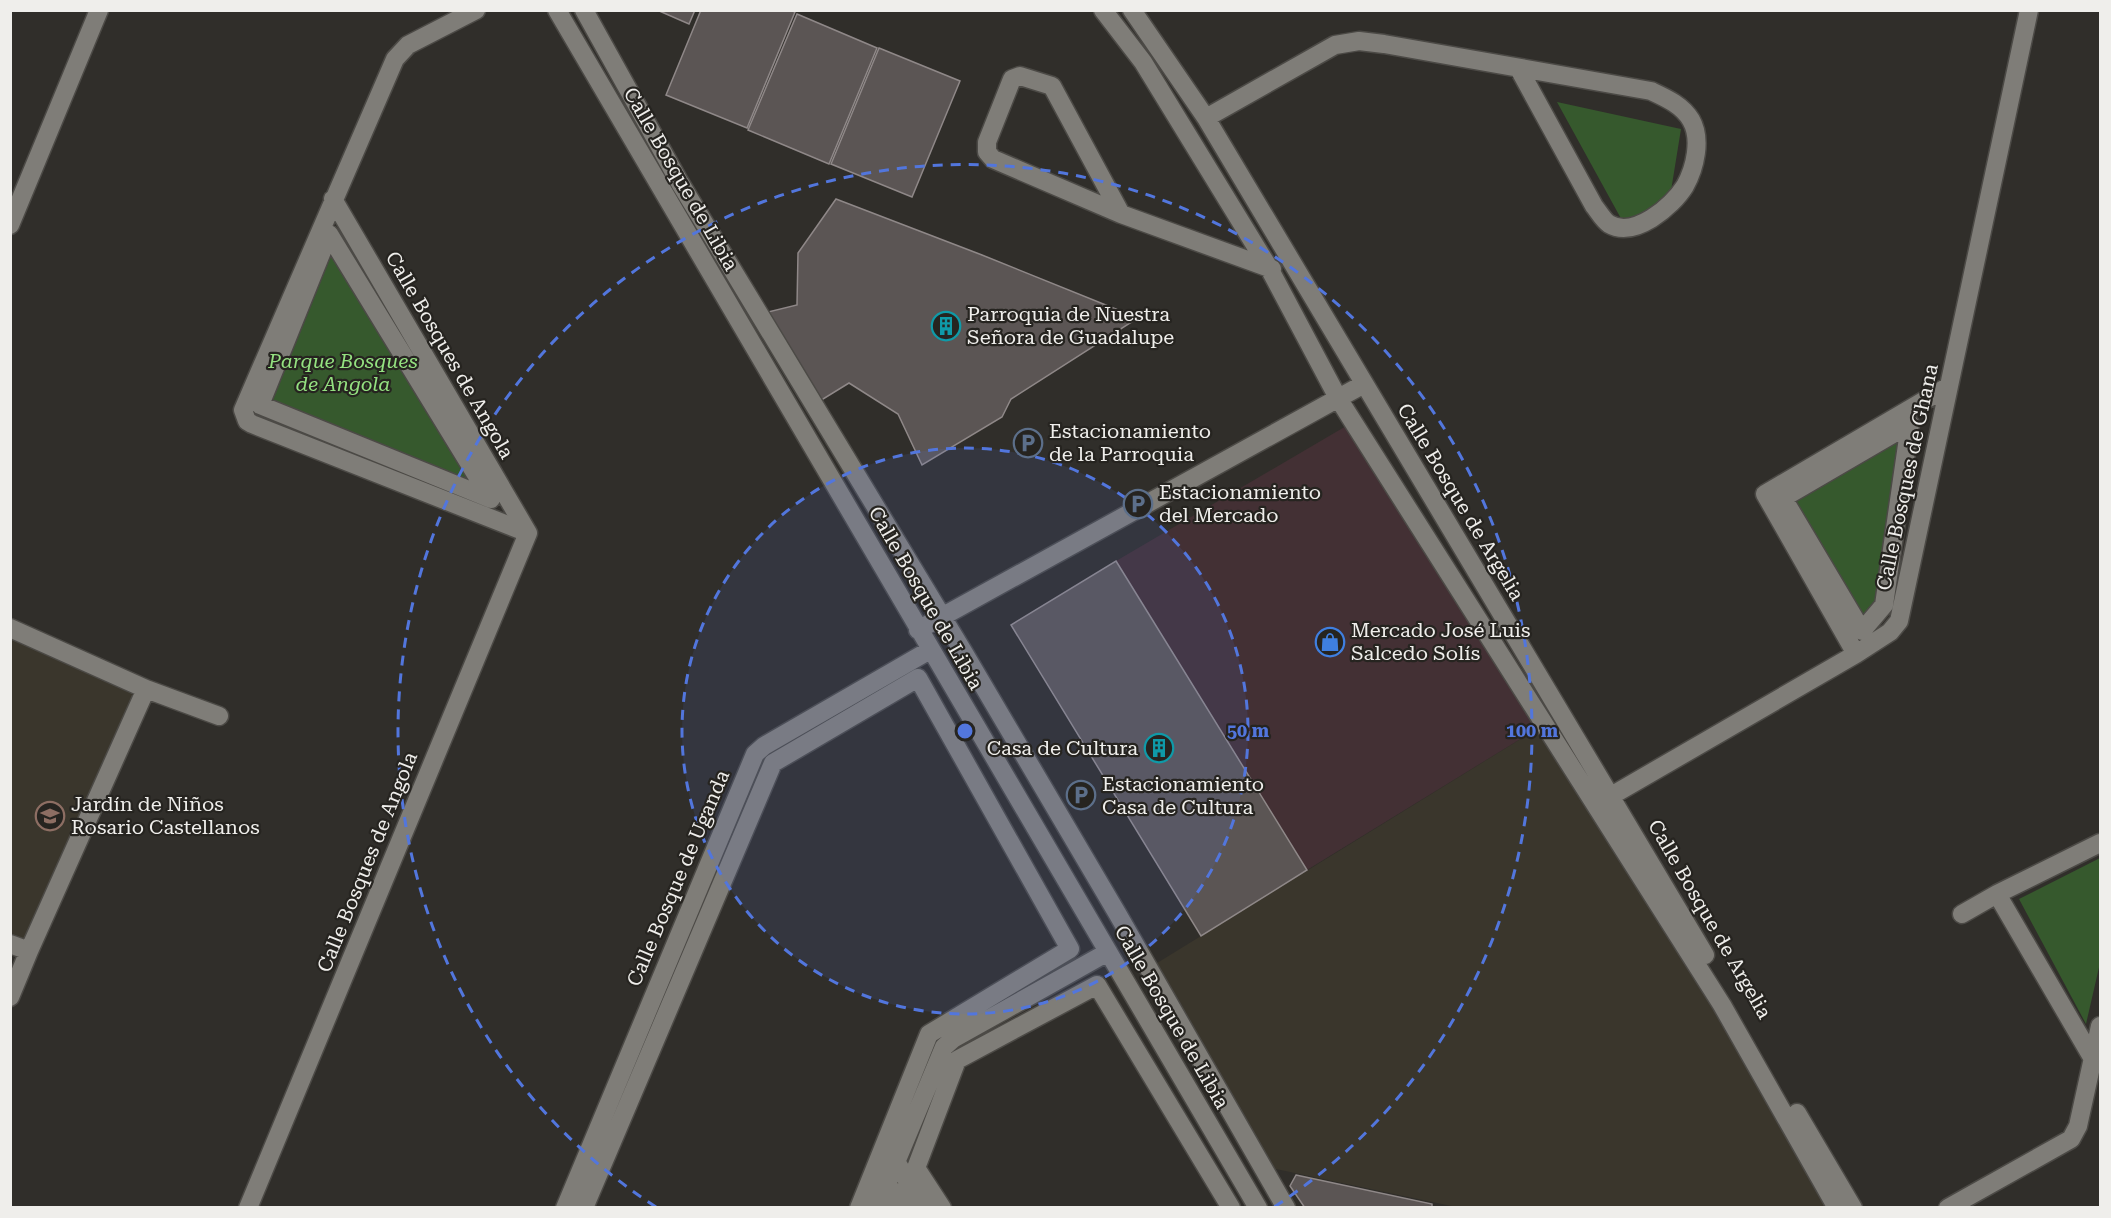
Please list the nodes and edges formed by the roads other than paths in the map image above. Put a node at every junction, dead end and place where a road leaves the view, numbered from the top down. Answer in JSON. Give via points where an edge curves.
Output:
{"nodes":[{"id":1,"x":99,"y":10,"type":"edge"},
{"id":2,"x":476,"y":10,"type":"edge"},
{"id":3,"x":557,"y":10,"type":"edge"},
{"id":4,"x":584,"y":10,"type":"edge"},
{"id":5,"x":1103,"y":10,"type":"edge"},
{"id":6,"x":1132,"y":10,"type":"edge"},
{"id":7,"x":2030,"y":10,"type":"edge"},
{"id":8,"x":1519,"y":69,"type":"junction"},
{"id":9,"x":1206,"y":118,"type":"junction"},
{"id":10,"x":333,"y":199,"type":"junction"},
{"id":11,"x":1121,"y":214,"type":"junction"},
{"id":12,"x":10,"y":225,"type":"edge"},
{"id":13,"x":1269,"y":268,"type":"junction"},
{"id":14,"x":1298,"y":275,"type":"junction"},
{"id":15,"x":1364,"y":384,"type":"junction"},
{"id":16,"x":1949,"y":386,"type":"junction"},
{"id":17,"x":1338,"y":398,"type":"junction"},
{"id":18,"x":491,"y":499,"type":"joint"},
{"id":19,"x":528,"y":533,"type":"junction"},
{"id":20,"x":942,"y":617,"type":"junction"},
{"id":21,"x":10,"y":628,"type":"edge"},
{"id":22,"x":918,"y":630,"type":"junction"},
{"id":23,"x":1862,"y":631,"type":"joint"},
{"id":24,"x":930,"y":650,"type":"junction"},
{"id":25,"x":1857,"y":654,"type":"junction"},
{"id":26,"x":146,"y":688,"type":"junction"},
{"id":27,"x":219,"y":716,"type":"dead end"},
{"id":28,"x":1611,"y":796,"type":"junction"},
{"id":29,"x":2100,"y":843,"type":"edge"},
{"id":30,"x":1997,"y":894,"type":"junction"},
{"id":31,"x":1962,"y":914,"type":"dead end"},
{"id":32,"x":10,"y":944,"type":"edge"},
{"id":33,"x":29,"y":951,"type":"junction"},
{"id":34,"x":1108,"y":952,"type":"junction"},
{"id":35,"x":10,"y":997,"type":"edge"},
{"id":36,"x":2100,"y":1026,"type":"edge"},
{"id":37,"x":2093,"y":1059,"type":"junction"},
{"id":38,"x":896,"y":1161,"type":"junction"},
{"id":39,"x":248,"y":1208,"type":"edge"},
{"id":40,"x":565,"y":1208,"type":"edge"},
{"id":41,"x":584,"y":1208,"type":"edge"},
{"id":42,"x":859,"y":1208,"type":"edge"},
{"id":43,"x":877,"y":1208,"type":"edge"},
{"id":44,"x":890,"y":1208,"type":"edge"},
{"id":45,"x":905,"y":1208,"type":"edge"},
{"id":46,"x":923,"y":1208,"type":"edge"},
{"id":47,"x":942,"y":1208,"type":"edge"},
{"id":48,"x":1231,"y":1208,"type":"edge"},
{"id":49,"x":1258,"y":1208,"type":"edge"},
{"id":50,"x":1286,"y":1208,"type":"edge"},
{"id":51,"x":1837,"y":1208,"type":"edge"},
{"id":52,"x":1853,"y":1208,"type":"edge"},
{"id":53,"x":1948,"y":1208,"type":"edge"}],
"edges":[{"from":1,"to":12,"type":"street"},
{"from":2,"to":10,"type":"street","via":[[398,54]]},
{"from":3,"to":22,"type":"street","name":"Calle Bosque de Libia"},
{"from":4,"to":20,"type":"street","via":[[680,183]]},
{"from":5,"to":13,"type":"street","via":[[1143,62]]},
{"from":6,"to":9,"type":"street","name":"Calle Bosque de Argelia"},
{"from":7,"to":16,"type":"street","name":"Calle Bosques de Ghana"},
{"from":8,"to":8,"type":"street","via":[[1651,91],[1673,102],[1690,120],[1697,138],[1685,186],[1650,220],[1629,228],[1609,224],[1594,206]]},
{"from":8,"to":9,"type":"street","via":[[1359,41],[1335,45]]},
{"from":9,"to":14,"type":"street","name":"Calle Bosque de Argelia"},
{"from":10,"to":19,"type":"street","name":"Calle Bosques de Angola"},
{"from":10,"to":19,"type":"street","via":[[244,404],[243,415],[252,424]]},
{"from":11,"to":11,"type":"street","via":[[1052,87],[1020,76],[1012,79],[987,142],[990,156]]},
{"from":11,"to":13,"type":"street"},
{"from":13,"to":14,"type":"street"},
{"from":13,"to":17,"type":"street"},
{"from":14,"to":15,"type":"street","name":"Calle Bosque de Argelia"},
{"from":15,"to":17,"type":"street"},
{"from":15,"to":28,"type":"street","name":"Calle Bosque de Argelia"},
{"from":16,"to":25,"type":"street","name":"Calle Bosques de Ghana","via":[[1902,614],[1890,632]]},
{"from":16,"to":25,"type":"street","via":[[1765,494]]},
{"from":17,"to":20,"type":"street"},
{"from":17,"to":51,"type":"street","via":[[1722,1005]]},
{"from":18,"to":18,"type":"street","via":[[260,405],[329,234],[422,387]]},
{"from":19,"to":39,"type":"street","name":"Calle Bosques de Angola"},
{"from":20,"to":22,"type":"street"},
{"from":20,"to":50,"type":"street"},
{"from":21,"to":26,"type":"street"},
{"from":22,"to":24,"type":"street","name":"Calle Bosque de Libia"},
{"from":23,"to":23,"type":"street","via":[[1884,604],[1910,424],[1783,498]]},
{"from":24,"to":34,"type":"street","name":"Calle Bosque de Libia"},
{"from":24,"to":40,"type":"street","name":"Calle Bosque de Uganda","via":[[756,754]]},
{"from":25,"to":28,"type":"street","name":"Calle Bosques de Ghana"},
{"from":26,"to":27,"type":"street"},
{"from":26,"to":33,"type":"street"},
{"from":28,"to":52,"type":"street","name":"Calle Bosque de Argelia"},
{"from":29,"to":30,"type":"street"},
{"from":30,"to":31,"type":"street"},
{"from":30,"to":37,"type":"street"},
{"from":32,"to":33,"type":"street"},
{"from":33,"to":35,"type":"street"},
{"from":34,"to":38,"type":"street","via":[[948,1042]]},
{"from":34,"to":49,"type":"street","name":"Calle Bosque de Libia"},
{"from":36,"to":37,"type":"street"},
{"from":37,"to":53,"type":"street","via":[[2078,1126],[2071,1140]]},
{"from":38,"to":43,"type":"street"},
{"from":38,"to":46,"type":"street"},
{"from":41,"to":42,"type":"street","via":[[773,763],[918,678],[1070,949],[929,1034]]},
{"from":44,"to":45,"type":"street","via":[[896,1192]]},
{"from":47,"to":48,"type":"street","via":[[916,1168],[957,1060],[1097,985]]}]}
